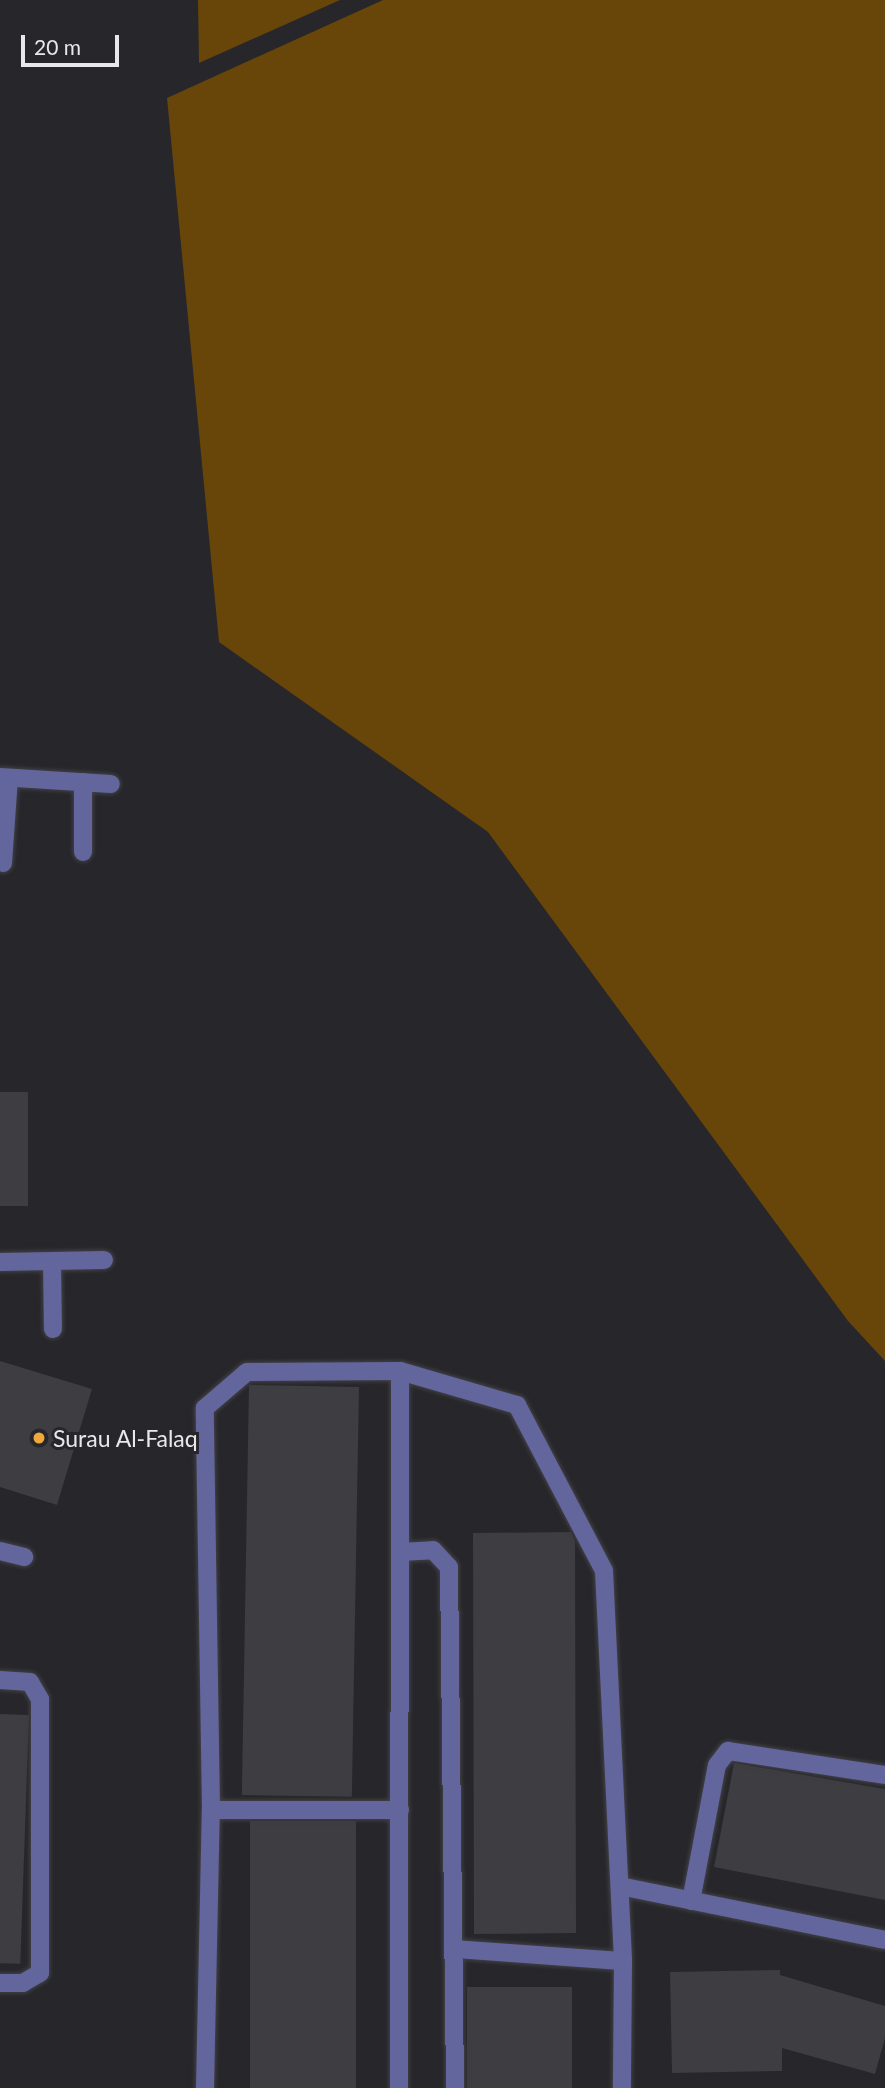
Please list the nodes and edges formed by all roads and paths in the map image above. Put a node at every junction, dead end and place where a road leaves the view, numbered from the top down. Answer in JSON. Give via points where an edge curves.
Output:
{"nodes":[{"id":1,"x":4,"y":777,"type":"edge"},
{"id":2,"x":83,"y":782,"type":"junction"},
{"id":3,"x":111,"y":784,"type":"dead end"},
{"id":4,"x":83,"y":852,"type":"dead end"},
{"id":5,"x":4,"y":863,"type":"dead end"},
{"id":6,"x":104,"y":1259,"type":"dead end"},
{"id":7,"x":52,"y":1261,"type":"junction"},
{"id":8,"x":0,"y":1262,"type":"edge"},
{"id":9,"x":53,"y":1329,"type":"dead end"},
{"id":10,"x":400,"y":1371,"type":"junction"},
{"id":11,"x":0,"y":1551,"type":"edge"},
{"id":12,"x":400,"y":1552,"type":"junction"},
{"id":13,"x":24,"y":1557,"type":"dead end"},
{"id":14,"x":0,"y":1680,"type":"edge"},
{"id":15,"x":885,"y":1775,"type":"edge"},
{"id":16,"x":211,"y":1810,"type":"junction"},
{"id":17,"x":400,"y":1810,"type":"junction"},
{"id":18,"x":620,"y":1886,"type":"junction"},
{"id":19,"x":691,"y":1900,"type":"junction"},
{"id":20,"x":885,"y":1940,"type":"edge"},
{"id":21,"x":454,"y":1949,"type":"junction"},
{"id":22,"x":623,"y":1961,"type":"junction"},
{"id":23,"x":0,"y":1983,"type":"edge"},
{"id":24,"x":205,"y":2088,"type":"edge"},
{"id":25,"x":399,"y":2088,"type":"edge"},
{"id":26,"x":455,"y":2088,"type":"edge"},
{"id":27,"x":622,"y":2088,"type":"edge"}],
"edges":[{"from":1,"to":2,"type":"lane"},
{"from":1,"to":5,"type":"lane"},
{"from":2,"to":3,"type":"lane"},
{"from":2,"to":4,"type":"lane"},
{"from":6,"to":7,"type":"lane"},
{"from":7,"to":8,"type":"lane"},
{"from":7,"to":9,"type":"lane"},
{"from":10,"to":12,"type":"lane"},
{"from":10,"to":16,"type":"lane","via":[[247,1372],[205,1408]]},
{"from":10,"to":18,"type":"lane","via":[[517,1405],[604,1571]]},
{"from":11,"to":13,"type":"lane"},
{"from":12,"to":17,"type":"lane"},
{"from":12,"to":21,"type":"lane","via":[[433,1550],[449,1567]]},
{"from":14,"to":23,"type":"lane","via":[[30,1682],[40,1699],[40,1973],[23,1983]]},
{"from":15,"to":19,"type":"lane","via":[[728,1751],[718,1765]]},
{"from":16,"to":17,"type":"lane"},
{"from":16,"to":24,"type":"lane"},
{"from":17,"to":25,"type":"lane"},
{"from":18,"to":19,"type":"lane"},
{"from":18,"to":22,"type":"lane"},
{"from":19,"to":20,"type":"lane"},
{"from":21,"to":22,"type":"lane"},
{"from":21,"to":26,"type":"lane"},
{"from":22,"to":27,"type":"lane"}]}
